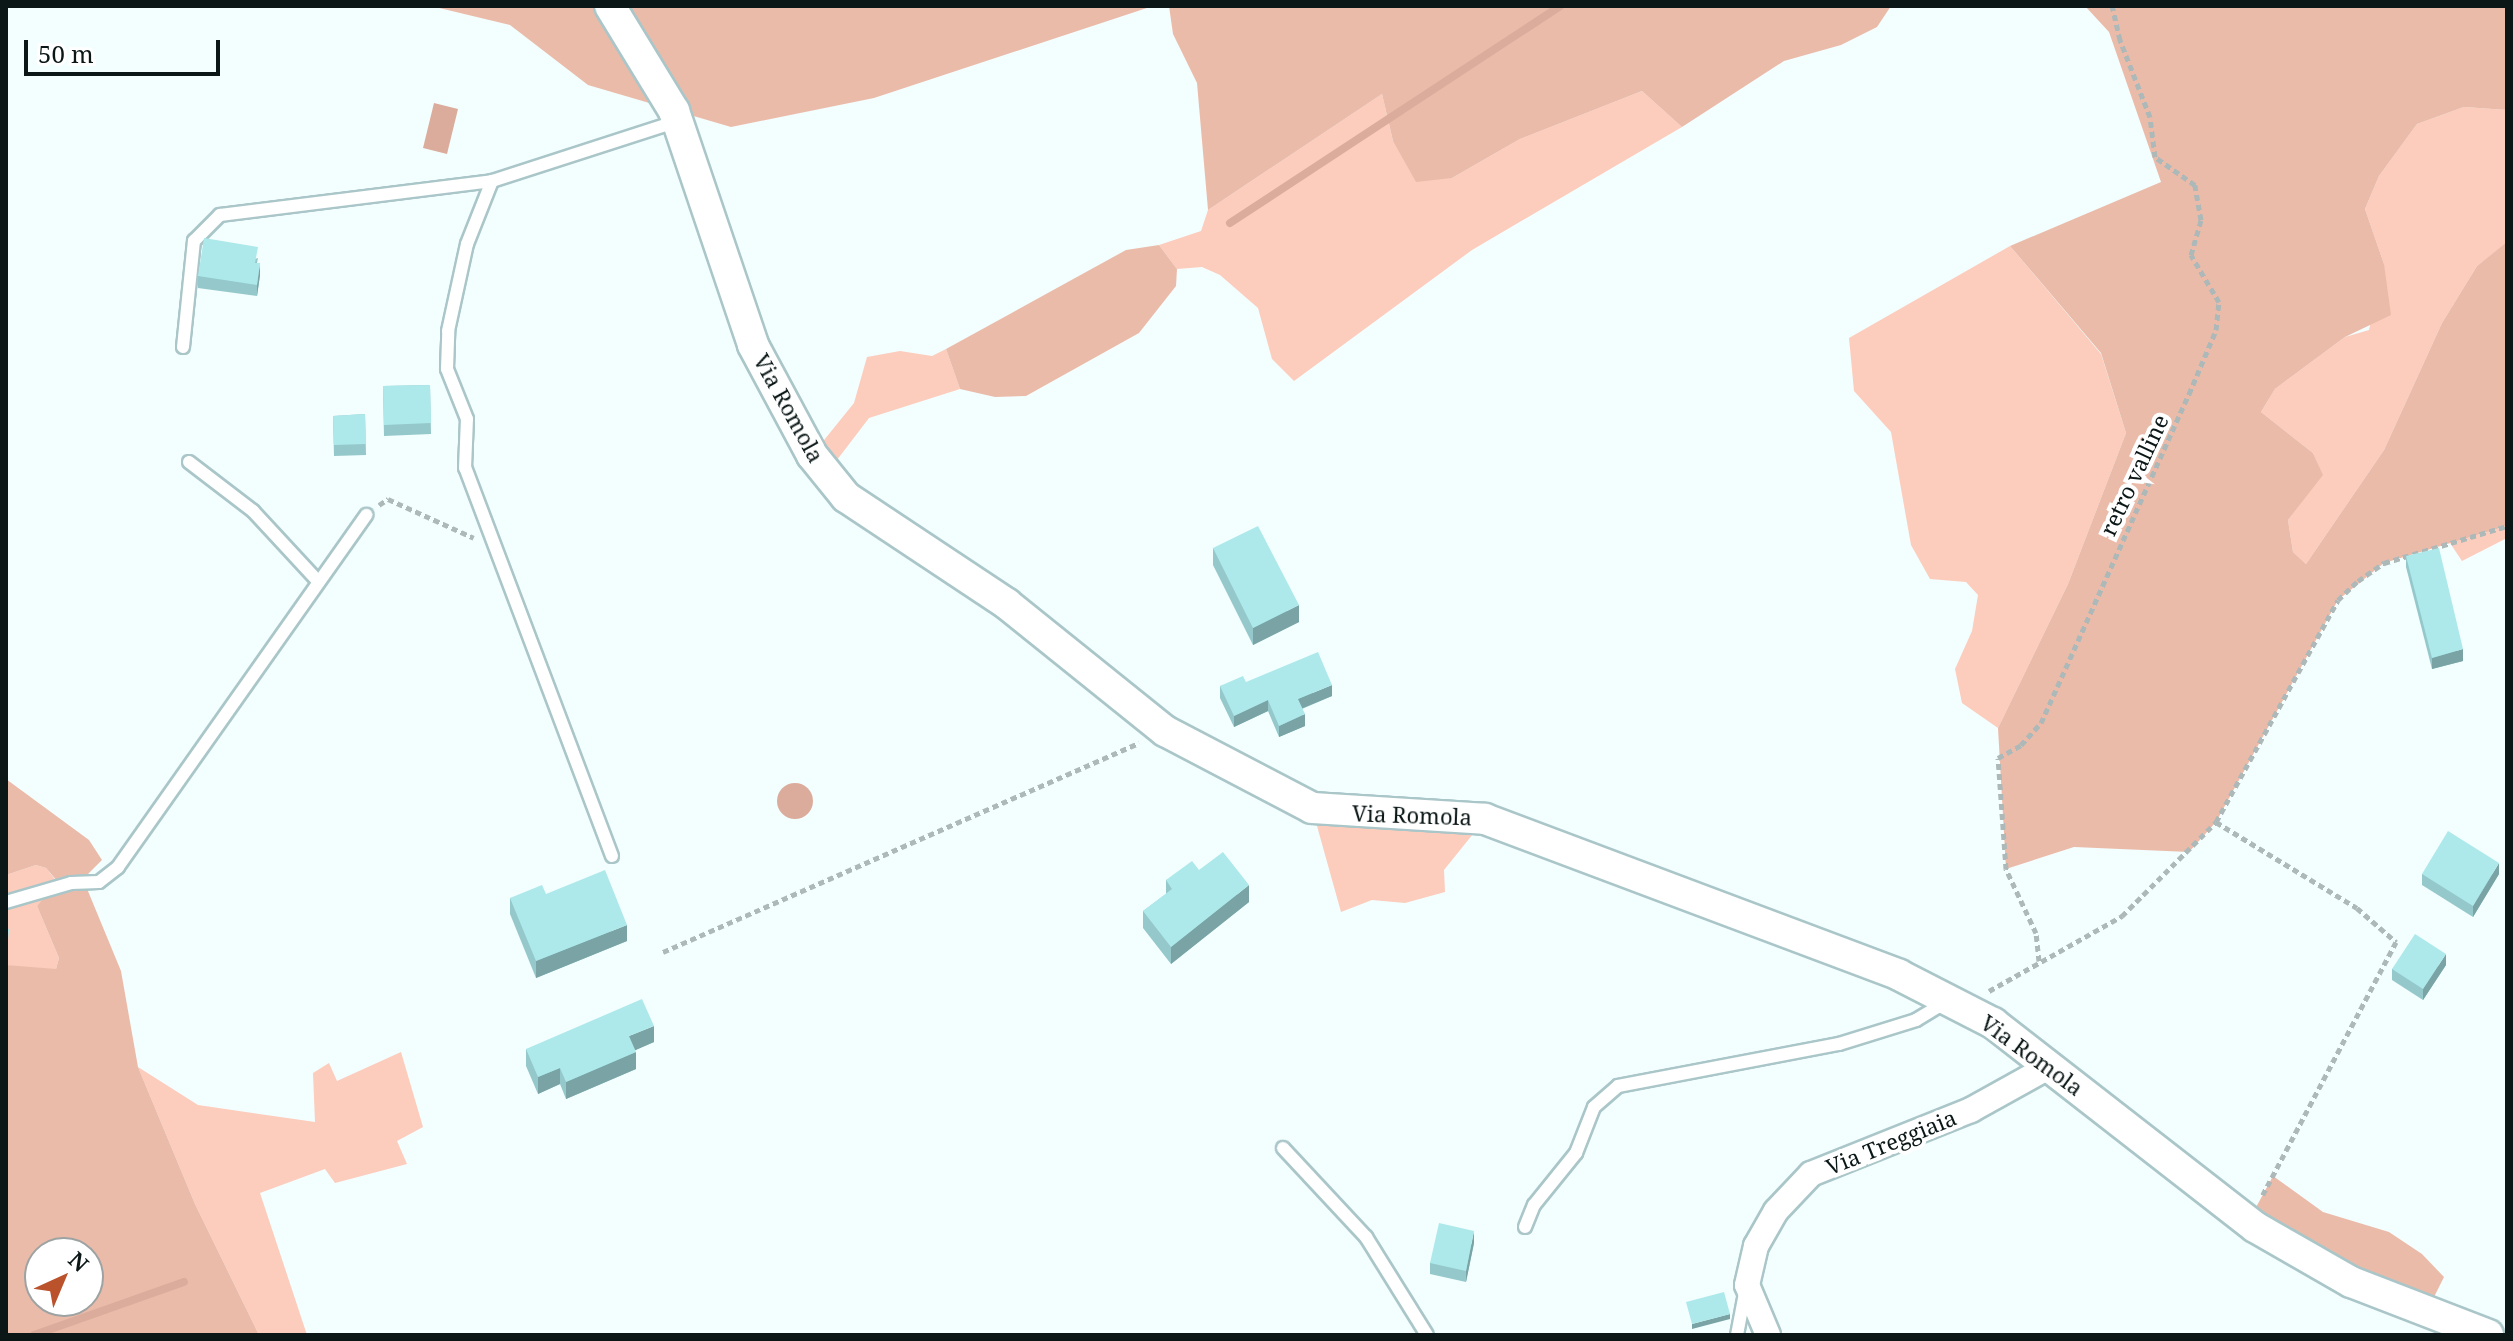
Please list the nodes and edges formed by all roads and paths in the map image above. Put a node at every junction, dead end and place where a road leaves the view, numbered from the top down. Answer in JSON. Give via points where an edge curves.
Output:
{"nodes":[{"id":1,"x":610,"y":6,"type":"edge"},
{"id":2,"x":2112,"y":6,"type":"edge"},
{"id":3,"x":678,"y":121,"type":"junction"},
{"id":4,"x":492,"y":181,"type":"junction"},
{"id":5,"x":183,"y":347,"type":"dead end"},
{"id":6,"x":189,"y":462,"type":"dead end"},
{"id":7,"x":366,"y":515,"type":"joint"},
{"id":8,"x":2507,"y":526,"type":"edge"},
{"id":9,"x":489,"y":542,"type":"junction"},
{"id":10,"x":317,"y":580,"type":"junction"},
{"id":11,"x":1165,"y":731,"type":"junction"},
{"id":12,"x":2216,"y":822,"type":"junction"},
{"id":13,"x":612,"y":856,"type":"dead end"},
{"id":14,"x":6,"y":902,"type":"edge"},
{"id":15,"x":663,"y":952,"type":"dead end"},
{"id":16,"x":2039,"y":961,"type":"junction"},
{"id":17,"x":1958,"y":1005,"type":"junction"},
{"id":18,"x":2050,"y":1066,"type":"junction"},
{"id":19,"x":1283,"y":1148,"type":"dead end"},
{"id":20,"x":2248,"y":1222,"type":"junction"},
{"id":21,"x":1525,"y":1227,"type":"dead end"},
{"id":22,"x":1747,"y":1285,"type":"junction"},
{"id":23,"x":1427,"y":1335,"type":"edge"},
{"id":24,"x":1737,"y":1335,"type":"edge"},
{"id":25,"x":1768,"y":1335,"type":"edge"},
{"id":26,"x":2488,"y":1335,"type":"edge"}],
"edges":[{"from":1,"to":3,"type":"street","name":"Via Romola"},
{"from":2,"to":16,"type":"path","name":"retro valline","via":[[2150,117],[2155,157],[2195,185],[2201,220],[2191,255],[2219,302],[2216,330],[2189,394],[2041,723],[2021,745],[1998,758],[2006,869],[2036,933]]},
{"from":3,"to":4,"type":"lane"},
{"from":3,"to":11,"type":"street","name":"Via Romola","via":[[753,345],[812,455],[857,505],[1007,604]]},
{"from":4,"to":5,"type":"lane","via":[[220,215],[194,241]]},
{"from":4,"to":9,"type":"lane","via":[[467,244],[448,331],[447,369],[467,419],[465,468]]},
{"from":6,"to":10,"type":"lane","via":[[253,511]]},
{"from":7,"to":9,"type":"path","via":[[388,499],[457,535]]},
{"from":7,"to":10,"type":"lane"},
{"from":8,"to":12,"type":"path","via":[[2384,563],[2338,600]]},
{"from":9,"to":13,"type":"lane"},
{"from":10,"to":14,"type":"lane","via":[[118,867],[99,882],[71,883]]},
{"from":11,"to":15,"type":"path"},
{"from":11,"to":17,"type":"street","name":"Via Romola","via":[[1312,808],[1485,819],[1571,847],[1899,975]]},
{"from":12,"to":16,"type":"path","via":[[2122,916]]},
{"from":12,"to":20,"type":"path","via":[[2357,908],[2396,942]]},
{"from":16,"to":17,"type":"path"},
{"from":17,"to":18,"type":"street","name":"Via Romola"},
{"from":17,"to":21,"type":"lane","via":[[1839,1044],[1618,1086],[1594,1107],[1576,1153],[1534,1205]]},
{"from":18,"to":20,"type":"street","name":"Via Romola"},
{"from":18,"to":22,"type":"street","name":"Via Treggiaia","via":[[1971,1110],[1811,1174],[1776,1211],[1756,1246]]},
{"from":19,"to":23,"type":"lane","via":[[1366,1237]]},
{"from":20,"to":26,"type":"street","name":"Via Romola","via":[[2351,1282]]},
{"from":22,"to":24,"type":"lane"},
{"from":22,"to":25,"type":"street"}]}
